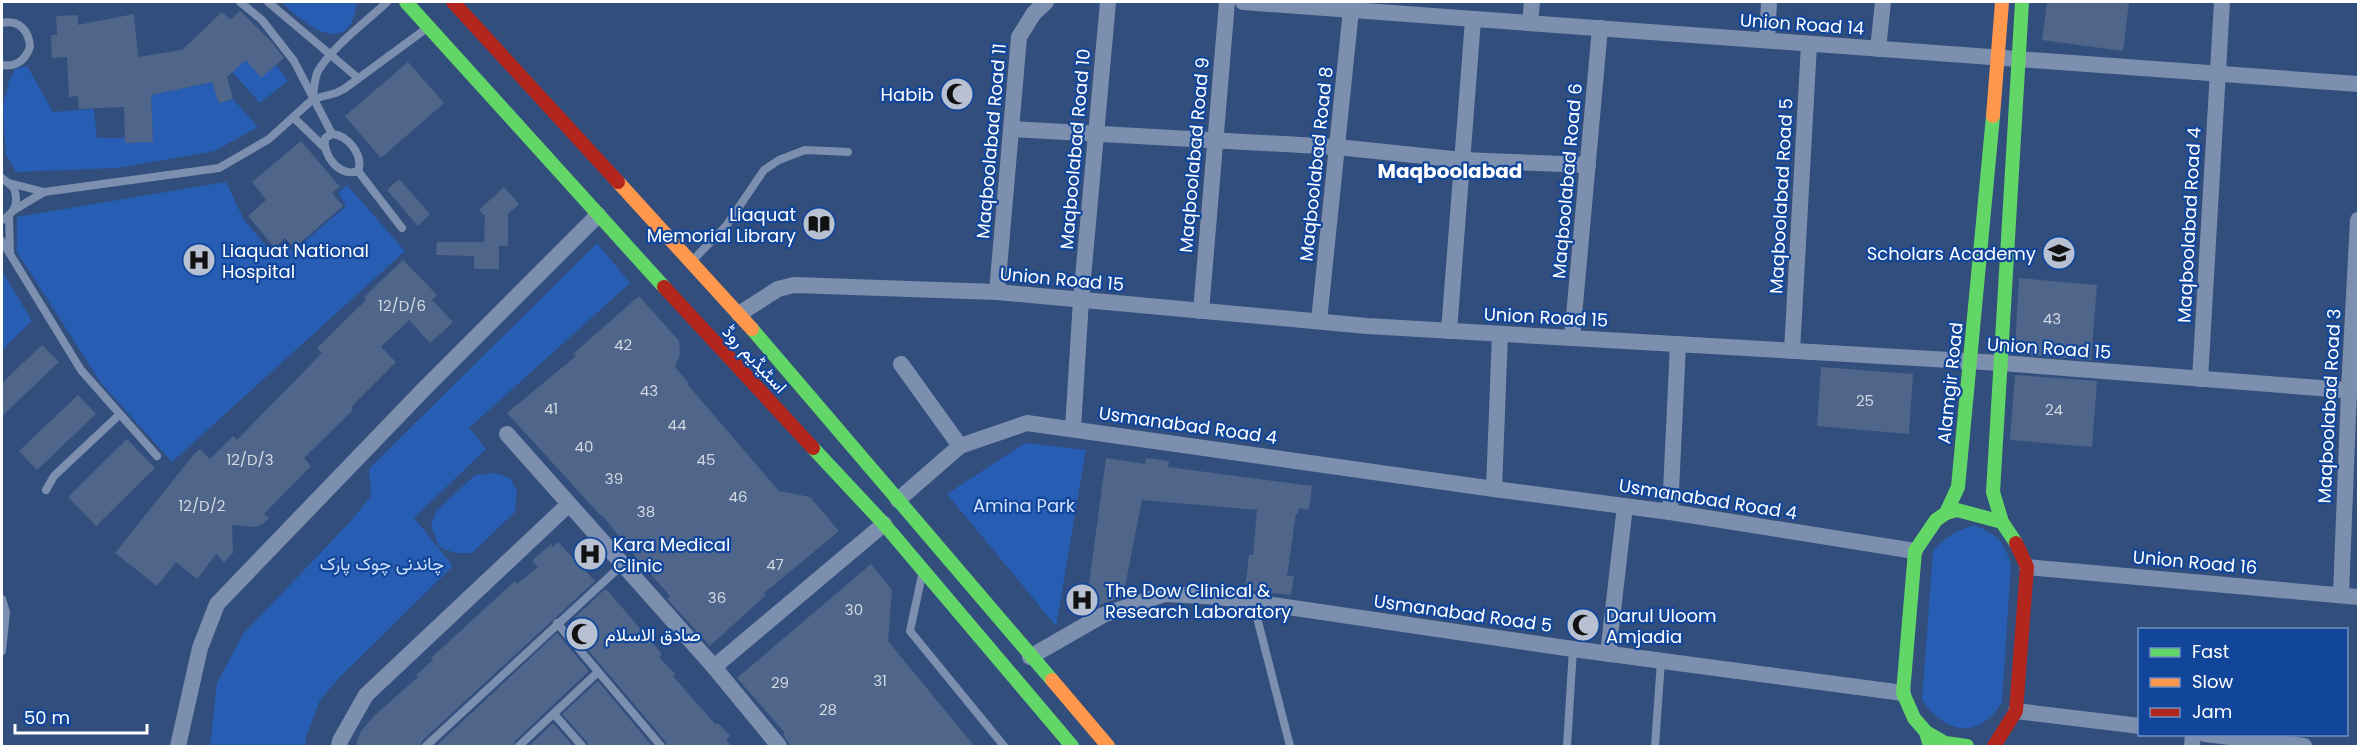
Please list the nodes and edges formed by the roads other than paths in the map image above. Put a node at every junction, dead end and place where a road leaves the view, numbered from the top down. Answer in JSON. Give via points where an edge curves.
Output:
{"nodes":[{"id":1,"x":240,"y":2,"type":"edge"},
{"id":2,"x":268,"y":2,"type":"edge"},
{"id":3,"x":387,"y":2,"type":"edge"},
{"id":4,"x":406,"y":2,"type":"edge"},
{"id":5,"x":453,"y":2,"type":"edge"},
{"id":6,"x":1046,"y":2,"type":"edge"},
{"id":7,"x":1108,"y":2,"type":"edge"},
{"id":8,"x":1227,"y":2,"type":"edge"},
{"id":9,"x":1244,"y":2,"type":"edge"},
{"id":10,"x":1532,"y":2,"type":"edge"},
{"id":11,"x":1769,"y":2,"type":"edge"},
{"id":12,"x":1883,"y":2,"type":"edge"},
{"id":13,"x":2001,"y":2,"type":"edge"},
{"id":14,"x":2022,"y":2,"type":"edge"},
{"id":15,"x":2222,"y":2,"type":"edge"},
{"id":16,"x":1305,"y":4,"type":"edge"},
{"id":17,"x":1424,"y":9,"type":"edge"},
{"id":18,"x":1351,"y":10,"type":"junction"},
{"id":19,"x":1473,"y":20,"type":"junction"},
{"id":20,"x":2,"y":23,"type":"edge"},
{"id":21,"x":1530,"y":23,"type":"junction"},
{"id":22,"x":429,"y":27,"type":"junction"},
{"id":23,"x":1600,"y":28,"type":"junction"},
{"id":24,"x":1767,"y":40,"type":"junction"},
{"id":25,"x":1809,"y":44,"type":"junction"},
{"id":26,"x":1878,"y":49,"type":"junction"},
{"id":27,"x":332,"y":54,"type":"junction"},
{"id":28,"x":1998,"y":58,"type":"junction"},
{"id":29,"x":2018,"y":60,"type":"junction"},
{"id":30,"x":5,"y":65,"type":"edge"},
{"id":31,"x":2217,"y":74,"type":"junction"},
{"id":32,"x":2,"y":75,"type":"edge"},
{"id":33,"x":358,"y":78,"type":"junction"},
{"id":34,"x":2358,"y":84,"type":"edge"},
{"id":35,"x":313,"y":99,"type":"junction"},
{"id":36,"x":294,"y":117,"type":"junction"},
{"id":37,"x":1011,"y":129,"type":"junction"},
{"id":38,"x":1096,"y":133,"type":"junction"},
{"id":39,"x":332,"y":134,"type":"junction"},
{"id":40,"x":1215,"y":141,"type":"junction"},
{"id":41,"x":323,"y":146,"type":"junction"},
{"id":42,"x":1337,"y":147,"type":"junction"},
{"id":43,"x":848,"y":152,"type":"dead end"},
{"id":44,"x":1462,"y":160,"type":"junction"},
{"id":45,"x":1587,"y":165,"type":"junction"},
{"id":46,"x":358,"y":171,"type":"junction"},
{"id":47,"x":4,"y":179,"type":"edge"},
{"id":48,"x":44,"y":192,"type":"junction"},
{"id":49,"x":598,"y":214,"type":"junction"},
{"id":50,"x":8,"y":216,"type":"edge"},
{"id":51,"x":2358,"y":220,"type":"edge"},
{"id":52,"x":402,"y":228,"type":"dead end"},
{"id":53,"x":2,"y":242,"type":"edge"},
{"id":54,"x":10,"y":254,"type":"junction"},
{"id":55,"x":691,"y":262,"type":"junction"},
{"id":56,"x":997,"y":292,"type":"junction"},
{"id":57,"x":1081,"y":300,"type":"junction"},
{"id":58,"x":1201,"y":311,"type":"junction"},
{"id":59,"x":739,"y":314,"type":"junction"},
{"id":60,"x":1319,"y":321,"type":"junction"},
{"id":61,"x":1449,"y":331,"type":"junction"},
{"id":62,"x":1500,"y":334,"type":"junction"},
{"id":63,"x":1572,"y":338,"type":"junction"},
{"id":64,"x":1678,"y":344,"type":"junction"},
{"id":65,"x":1792,"y":351,"type":"junction"},
{"id":66,"x":1971,"y":362,"type":"junction"},
{"id":67,"x":2001,"y":363,"type":"junction"},
{"id":68,"x":902,"y":364,"type":"dead end"},
{"id":69,"x":2200,"y":379,"type":"junction"},
{"id":70,"x":2354,"y":390,"type":"edge"},
{"id":71,"x":119,"y":415,"type":"junction"},
{"id":72,"x":1072,"y":428,"type":"junction"},
{"id":73,"x":507,"y":434,"type":"dead end"},
{"id":74,"x":960,"y":446,"type":"junction"},
{"id":75,"x":157,"y":456,"type":"dead end"},
{"id":76,"x":1494,"y":489,"type":"junction"},
{"id":77,"x":46,"y":490,"type":"dead end"},
{"id":78,"x":898,"y":500,"type":"junction"},
{"id":79,"x":569,"y":504,"type":"junction"},
{"id":80,"x":1625,"y":506,"type":"junction"},
{"id":81,"x":1670,"y":512,"type":"junction"},
{"id":82,"x":1946,"y":513,"type":"junction"},
{"id":83,"x":2002,"y":522,"type":"junction"},
{"id":84,"x":884,"y":524,"type":"junction"},
{"id":85,"x":1915,"y":551,"type":"junction"},
{"id":86,"x":623,"y":564,"type":"junction"},
{"id":87,"x":2027,"y":567,"type":"junction"},
{"id":88,"x":923,"y":570,"type":"junction"},
{"id":89,"x":2341,"y":595,"type":"junction"},
{"id":90,"x":2358,"y":597,"type":"edge"},
{"id":91,"x":2,"y":599,"type":"edge"},
{"id":92,"x":1253,"y":602,"type":"junction"},
{"id":93,"x":557,"y":623,"type":"junction"},
{"id":94,"x":1573,"y":649,"type":"junction"},
{"id":95,"x":2,"y":651,"type":"edge"},
{"id":96,"x":1608,"y":654,"type":"junction"},
{"id":97,"x":1030,"y":657,"type":"junction"},
{"id":98,"x":1660,"y":661,"type":"junction"},
{"id":99,"x":714,"y":668,"type":"junction"},
{"id":100,"x":598,"y":672,"type":"junction"},
{"id":101,"x":1903,"y":693,"type":"junction"},
{"id":102,"x":2016,"y":711,"type":"junction"},
{"id":103,"x":554,"y":714,"type":"junction"},
{"id":104,"x":2138,"y":726,"type":"edge"},
{"id":105,"x":1926,"y":732,"type":"junction"},
{"id":106,"x":2213,"y":736,"type":"edge"},
{"id":107,"x":1997,"y":741,"type":"edge"},
{"id":108,"x":2297,"y":746,"type":"edge"},
{"id":109,"x":178,"y":747,"type":"edge"},
{"id":110,"x":339,"y":747,"type":"edge"},
{"id":111,"x":426,"y":747,"type":"edge"},
{"id":112,"x":519,"y":747,"type":"edge"},
{"id":113,"x":582,"y":747,"type":"edge"},
{"id":114,"x":661,"y":747,"type":"edge"},
{"id":115,"x":779,"y":747,"type":"edge"},
{"id":116,"x":1004,"y":747,"type":"edge"},
{"id":117,"x":1072,"y":747,"type":"edge"},
{"id":118,"x":1108,"y":747,"type":"edge"},
{"id":119,"x":1290,"y":747,"type":"edge"},
{"id":120,"x":1567,"y":747,"type":"edge"},
{"id":121,"x":1655,"y":747,"type":"edge"},
{"id":122,"x":1930,"y":747,"type":"edge"},
{"id":123,"x":1966,"y":747,"type":"edge"},
{"id":124,"x":1972,"y":747,"type":"edge"}],
"edges":[{"from":1,"to":35,"type":"lane","via":[[262,20],[294,61]]},
{"from":2,"to":27,"type":"lane"},
{"from":3,"to":27,"type":"lane"},
{"from":4,"to":22,"type":"main road","name":"اسٹیڈیم روڈ"},
{"from":5,"to":55,"type":"main road","name":"اسٹیڈیم روڈ"},
{"from":6,"to":37,"type":"street","name":"Maqboolabad Road 11","via":[[1019,37]]},
{"from":7,"to":38,"type":"street","name":"Maqboolabad Road 10"},
{"from":8,"to":40,"type":"street","name":"Maqboolabad Road 9"},
{"from":9,"to":16,"type":"street","name":"Union Road 14"},
{"from":10,"to":21,"type":"street"},
{"from":11,"to":24,"type":"street"},
{"from":12,"to":26,"type":"street"},
{"from":13,"to":28,"type":"main road","name":"Alamgir Road"},
{"from":14,"to":29,"type":"main road"},
{"from":15,"to":31,"type":"street","name":"Maqboolabad Road 4"},
{"from":16,"to":18,"type":"street","name":"Union Road 14"},
{"from":17,"to":18,"type":"street","name":"Union Road 14"},
{"from":17,"to":19,"type":"street","name":"Union Road 14"},
{"from":18,"to":42,"type":"street","name":"Maqboolabad Road 8"},
{"from":19,"to":21,"type":"street","name":"Union Road 14"},
{"from":19,"to":44,"type":"street"},
{"from":20,"to":30,"type":"lane","via":[[21,26],[29,40],[22,61]]},
{"from":21,"to":23,"type":"street","name":"Union Road 14"},
{"from":22,"to":33,"type":"lane"},
{"from":22,"to":49,"type":"main road","name":"اسٹیڈیم روڈ"},
{"from":23,"to":24,"type":"street","name":"Union Road 14"},
{"from":23,"to":45,"type":"street","name":"Maqboolabad Road 6"},
{"from":24,"to":25,"type":"street","name":"Union Road 14"},
{"from":25,"to":26,"type":"street","name":"Union Road 14"},
{"from":25,"to":65,"type":"street","name":"Maqboolabad Road 5"},
{"from":26,"to":28,"type":"street","name":"Union Road 14"},
{"from":27,"to":33,"type":"lane"},
{"from":27,"to":35,"type":"lane","via":[[316,77]]},
{"from":28,"to":29,"type":"street","name":"Union Road 14"},
{"from":28,"to":66,"type":"main road","name":"Alamgir Road"},
{"from":29,"to":31,"type":"street","name":"Union Road 14"},
{"from":29,"to":67,"type":"main road"},
{"from":30,"to":32,"type":"lane"},
{"from":31,"to":34,"type":"street","name":"Union Road 14"},
{"from":31,"to":69,"type":"street","name":"Maqboolabad Road 4"},
{"from":33,"to":35,"type":"lane","via":[[336,93]]},
{"from":35,"to":36,"type":"lane"},
{"from":35,"to":39,"type":"lane"},
{"from":36,"to":41,"type":"lane"},
{"from":36,"to":48,"type":"lane","via":[[269,139],[219,168]]},
{"from":37,"to":38,"type":"street"},
{"from":37,"to":56,"type":"street","name":"Maqboolabad Road 11"},
{"from":38,"to":40,"type":"street"},
{"from":38,"to":57,"type":"street","name":"Maqboolabad Road 10"},
{"from":39,"to":41,"type":"lane","via":[[325,138]]},
{"from":39,"to":46,"type":"lane","via":[[345,139],[357,153],[361,165]]},
{"from":40,"to":42,"type":"street"},
{"from":40,"to":58,"type":"street","name":"Maqboolabad Road 9"},
{"from":41,"to":46,"type":"lane","via":[[334,165],[352,174]]},
{"from":42,"to":44,"type":"street"},
{"from":42,"to":60,"type":"street","name":"Maqboolabad Road 8"},
{"from":43,"to":55,"type":"lane","via":[[805,150],[764,170],[726,226]]},
{"from":44,"to":45,"type":"street"},
{"from":44,"to":61,"type":"street"},
{"from":45,"to":63,"type":"street","name":"Maqboolabad Road 6"},
{"from":46,"to":52,"type":"lane"},
{"from":47,"to":48,"type":"lane"},
{"from":47,"to":50,"type":"lane","via":[[16,196]]},
{"from":48,"to":50,"type":"lane"},
{"from":49,"to":84,"type":"main road","name":"اسٹیڈیم روڈ"},
{"from":49,"to":109,"type":"street","via":[[218,604],[200,648]]},
{"from":50,"to":54,"type":"lane"},
{"from":51,"to":70,"type":"street","name":"Maqboolabad Road 3"},
{"from":53,"to":54,"type":"lane"},
{"from":54,"to":71,"type":"lane","via":[[81,370]]},
{"from":55,"to":59,"type":"main road","name":"اسٹیڈیم روڈ"},
{"from":56,"to":57,"type":"street","name":"Union Road 15"},
{"from":56,"to":59,"type":"street","name":"Union Road 15","via":[[794,285],[778,290]]},
{"from":57,"to":58,"type":"street","name":"Union Road 15"},
{"from":57,"to":72,"type":"street"},
{"from":58,"to":60,"type":"street","name":"Union Road 15"},
{"from":59,"to":78,"type":"main road","name":"اسٹیڈیم روڈ"},
{"from":60,"to":61,"type":"street","name":"Union Road 15"},
{"from":61,"to":62,"type":"street","name":"Union Road 15"},
{"from":62,"to":63,"type":"street","name":"Union Road 15"},
{"from":62,"to":76,"type":"street"},
{"from":63,"to":64,"type":"street","name":"Union Road 15"},
{"from":64,"to":65,"type":"street","name":"Union Road 15"},
{"from":64,"to":81,"type":"street"},
{"from":65,"to":66,"type":"street","name":"Union Road 15"},
{"from":66,"to":67,"type":"street","name":"Union Road 15"},
{"from":66,"to":82,"type":"main road","name":"Alamgir Road","via":[[1958,487]]},
{"from":67,"to":69,"type":"street","name":"Union Road 15"},
{"from":67,"to":83,"type":"main road","via":[[1993,492]]},
{"from":68,"to":74,"type":"street"},
{"from":69,"to":70,"type":"street","name":"Union Road 15"},
{"from":70,"to":89,"type":"street","name":"Maqboolabad Road 3"},
{"from":71,"to":75,"type":"lane"},
{"from":71,"to":77,"type":"lane","via":[[54,476]]},
{"from":72,"to":74,"type":"street","name":"Usmanabad Road 4","via":[[1027,423]]},
{"from":72,"to":76,"type":"street","name":"Usmanabad Road 4"},
{"from":73,"to":79,"type":"street"},
{"from":74,"to":78,"type":"street","name":"Usmanabad Road 4"},
{"from":76,"to":80,"type":"street","name":"Usmanabad Road 4"},
{"from":78,"to":97,"type":"main road","name":"اسٹیڈیم روڈ"},
{"from":79,"to":86,"type":"street"},
{"from":79,"to":110,"type":"street","via":[[366,695]]},
{"from":80,"to":81,"type":"street","name":"Usmanabad Road 4"},
{"from":80,"to":96,"type":"street"},
{"from":81,"to":85,"type":"street","name":"Usmanabad Road 4"},
{"from":82,"to":83,"type":"main road","via":[[1957,510]]},
{"from":82,"to":85,"type":"main road","name":"Alamgir Road","via":[[1936,520]]},
{"from":83,"to":87,"type":"main road"},
{"from":84,"to":88,"type":"main road","name":"اسٹیڈیم روڈ"},
{"from":84,"to":99,"type":"street"},
{"from":85,"to":101,"type":"main road","name":"Alamgir Road"},
{"from":86,"to":93,"type":"lane"},
{"from":86,"to":99,"type":"street"},
{"from":87,"to":89,"type":"street","name":"Union Road 16"},
{"from":87,"to":102,"type":"main road"},
{"from":88,"to":116,"type":"lane","via":[[910,631]]},
{"from":88,"to":117,"type":"main road","name":"اسٹیڈیم روڈ"},
{"from":89,"to":90,"type":"street","name":"Union Road 16"},
{"from":91,"to":95,"type":"lane","via":[[6,612]]},
{"from":92,"to":94,"type":"street","name":"Usmanabad Road 5"},
{"from":92,"to":97,"type":"street","name":"Usmanabad Road 5","via":[[1165,594],[1103,615]]},
{"from":92,"to":119,"type":"lane"},
{"from":93,"to":100,"type":"lane"},
{"from":93,"to":111,"type":"lane"},
{"from":94,"to":96,"type":"street","name":"Usmanabad Road 5"},
{"from":94,"to":120,"type":"lane"},
{"from":96,"to":98,"type":"street","name":"Usmanabad Road 5"},
{"from":97,"to":118,"type":"main road","name":"اسٹیڈیم روڈ"},
{"from":98,"to":101,"type":"street","name":"Usmanabad Road 5"},
{"from":98,"to":121,"type":"lane"},
{"from":99,"to":115,"type":"street"},
{"from":100,"to":103,"type":"lane"},
{"from":100,"to":114,"type":"lane"},
{"from":101,"to":105,"type":"main road","via":[[1914,718]]},
{"from":102,"to":104,"type":"street"},
{"from":102,"to":107,"type":"main road"},
{"from":103,"to":112,"type":"lane"},
{"from":103,"to":113,"type":"lane"},
{"from":105,"to":122,"type":"main road"},
{"from":105,"to":123,"type":"main road"},
{"from":106,"to":108,"type":"street"},
{"from":107,"to":124,"type":"main road"}]}
